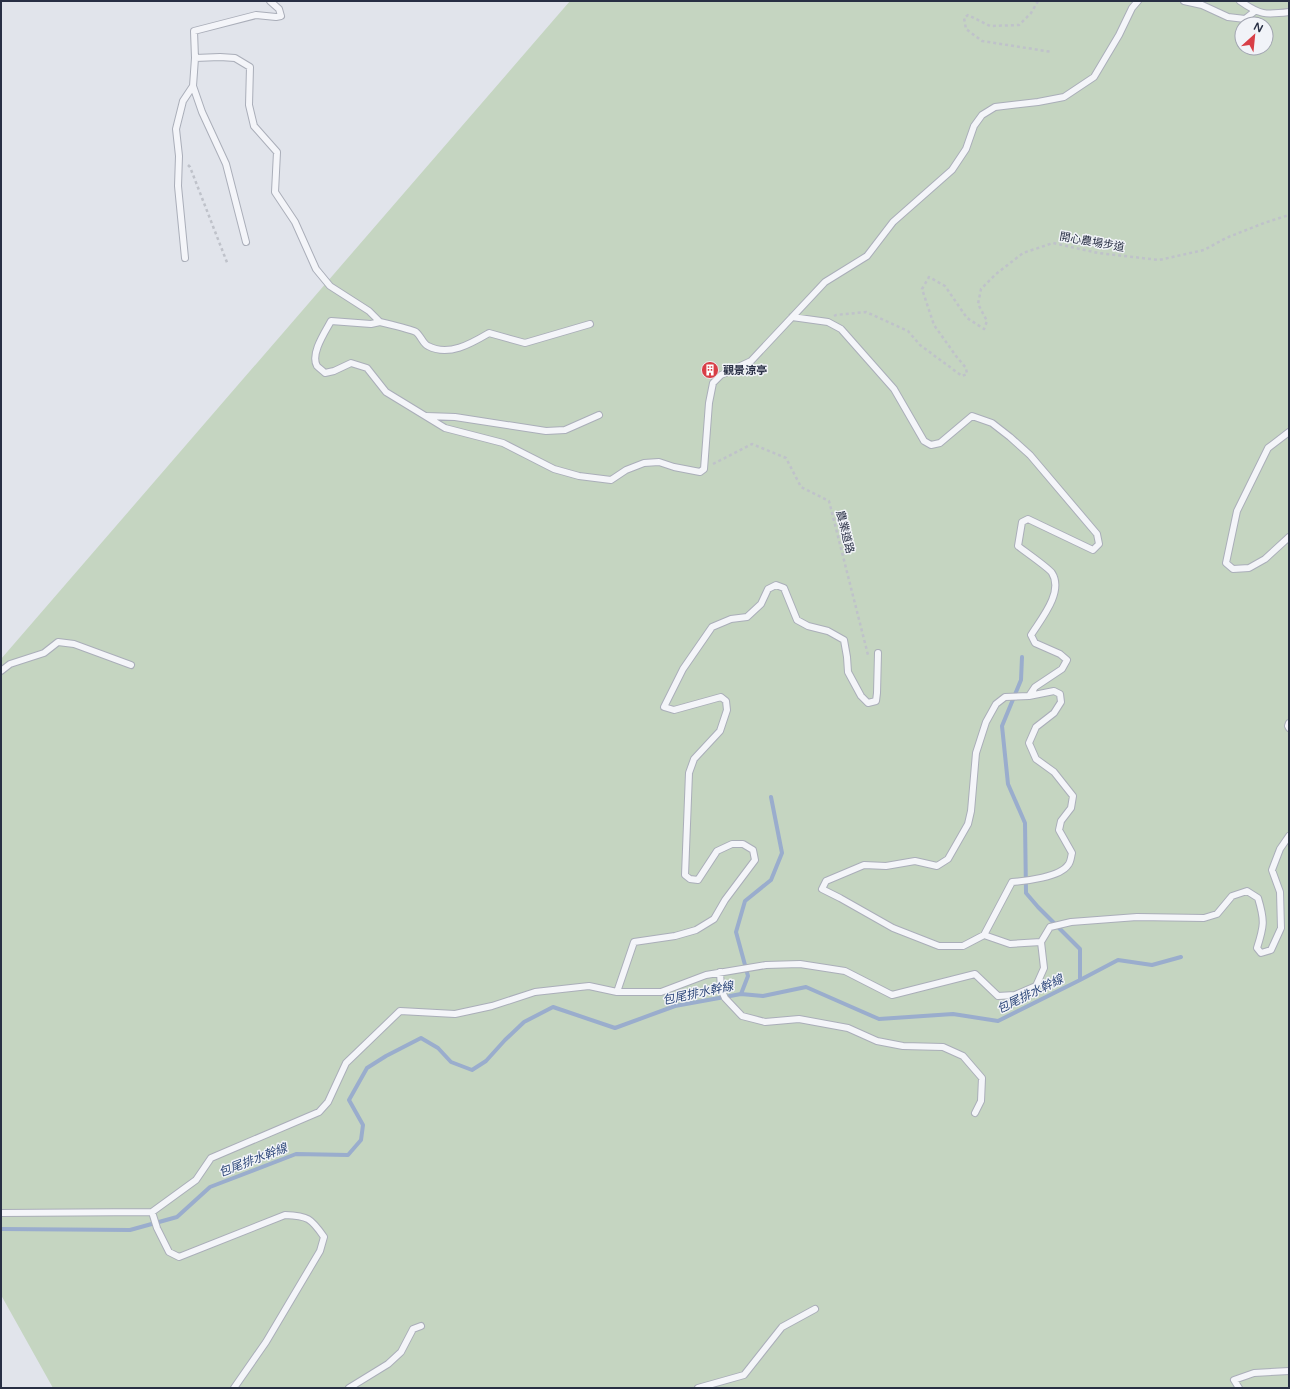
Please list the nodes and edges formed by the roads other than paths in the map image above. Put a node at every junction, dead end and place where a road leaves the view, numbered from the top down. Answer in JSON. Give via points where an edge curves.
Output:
{"nodes":[{"id":1,"x":270,"y":1,"type":"edge"},
{"id":2,"x":1138,"y":1,"type":"edge"},
{"id":3,"x":1184,"y":1,"type":"edge"},
{"id":4,"x":1240,"y":1,"type":"edge"},
{"id":5,"x":1255,"y":11,"type":"junction"},
{"id":6,"x":1289,"y":12,"type":"edge"},
{"id":7,"x":195,"y":58,"type":"junction"},
{"id":8,"x":193,"y":86,"type":"junction"},
{"id":9,"x":246,"y":242,"type":"dead end"},
{"id":10,"x":185,"y":258,"type":"dead end"},
{"id":11,"x":792,"y":317,"type":"junction"},
{"id":12,"x":380,"y":322,"type":"junction"},
{"id":13,"x":590,"y":324,"type":"dead end"},
{"id":14,"x":599,"y":415,"type":"dead end"},
{"id":15,"x":425,"y":416,"type":"junction"},
{"id":16,"x":1289,"y":432,"type":"edge"},
{"id":17,"x":1289,"y":537,"type":"edge"},
{"id":18,"x":878,"y":653,"type":"dead end"},
{"id":19,"x":130,"y":665,"type":"dead end"},
{"id":20,"x":1,"y":671,"type":"edge"},
{"id":21,"x":1028,"y":696,"type":"junction"},
{"id":22,"x":1289,"y":723,"type":"edge"},
{"id":23,"x":1289,"y":728,"type":"edge"},
{"id":24,"x":1289,"y":836,"type":"edge"},
{"id":25,"x":984,"y":935,"type":"junction"},
{"id":26,"x":1041,"y":942,"type":"junction"},
{"id":27,"x":720,"y":972,"type":"junction"},
{"id":28,"x":617,"y":992,"type":"junction"},
{"id":29,"x":975,"y":1113,"type":"dead end"},
{"id":30,"x":152,"y":1212,"type":"junction"},
{"id":31,"x":1,"y":1213,"type":"edge"},
{"id":32,"x":815,"y":1309,"type":"dead end"},
{"id":33,"x":421,"y":1326,"type":"dead end"},
{"id":34,"x":1289,"y":1371,"type":"edge"},
{"id":35,"x":234,"y":1388,"type":"edge"},
{"id":36,"x":348,"y":1388,"type":"edge"},
{"id":37,"x":698,"y":1388,"type":"edge"},
{"id":38,"x":1239,"y":1388,"type":"edge"}],
"edges":[{"from":1,"to":7,"type":"lane","via":[[279,9],[281,16],[256,15],[194,31]]},
{"from":2,"to":11,"type":"lane","via":[[1094,77],[1064,97],[995,107],[982,114],[974,126],[966,149],[952,170],[893,222],[867,256],[825,282]]},
{"from":3,"to":5,"type":"lane","via":[[1202,4],[1228,17],[1245,19]]},
{"from":4,"to":5,"type":"lane"},
{"from":5,"to":6,"type":"lane","via":[[1271,14]]},
{"from":7,"to":8,"type":"lane"},
{"from":7,"to":12,"type":"lane","via":[[235,58],[250,68],[249,105],[254,126],[277,152],[276,192],[295,222],[316,269],[330,286],[369,310]]},
{"from":8,"to":9,"type":"lane","via":[[226,164]]},
{"from":8,"to":10,"type":"lane","via":[[183,101],[176,129]]},
{"from":11,"to":15,"type":"lane","via":[[751,361],[721,375],[713,383],[704,468],[700,472],[659,462],[644,463],[626,470],[611,480],[579,476],[554,468],[502,442],[445,428]]},
{"from":11,"to":21,"type":"lane","via":[[828,322],[841,329],[894,389],[924,441],[931,445],[940,442],[972,416],[992,423],[1030,455],[1097,534],[1099,544],[1093,550],[1028,519],[1022,522],[1018,546],[1052,573],[1056,585],[1055,596],[1032,635],[1035,643],[1060,654],[1067,660],[1062,669],[1035,687]]},
{"from":12,"to":13,"type":"lane","via":[[416,332],[427,346],[439,350],[469,345],[489,333],[525,343]]},
{"from":12,"to":15,"type":"lane","via":[[371,324],[331,321],[315,355],[317,366],[325,372],[351,363],[367,368],[386,392]]},
{"from":14,"to":15,"type":"lane","via":[[565,430],[546,431],[455,417]]},
{"from":16,"to":17,"type":"lane","via":[[1268,448],[1237,511],[1226,563],[1233,569],[1249,568],[1265,559]]},
{"from":18,"to":28,"type":"lane","via":[[878,693],[876,701],[868,703],[861,696],[848,672],[844,640],[828,631],[797,620],[784,588],[776,585],[768,589],[761,604],[747,617],[731,619],[712,627],[683,669],[664,707],[674,710],[721,697],[726,701],[727,710],[720,731],[694,759],[689,773],[685,875],[698,880],[717,851],[732,844],[744,844],[753,850],[755,860],[714,919],[696,930],[634,942]]},
{"from":19,"to":20,"type":"lane","via":[[74,644],[58,642],[44,653],[10,664]]},
{"from":21,"to":25,"type":"lane","via":[[1054,691],[1060,694],[1061,702],[1054,713],[1036,727],[1030,743],[1036,759],[1054,772],[1073,796],[1071,808],[1061,821],[1059,830],[1072,853],[1069,865],[1059,873],[1028,881],[1012,882]]},
{"from":21,"to":25,"type":"lane","via":[[1005,697],[996,704],[986,722],[976,753],[968,824],[948,860],[937,866],[915,861],[886,866],[864,865],[826,881],[822,889],[893,928],[939,946],[963,946]]},
{"from":22,"to":23,"type":"lane"},
{"from":24,"to":26,"type":"lane","via":[[1280,849],[1272,870],[1280,892],[1281,928],[1271,950],[1261,953],[1256,948],[1263,929],[1262,914],[1258,898],[1247,891],[1232,896],[1217,914],[1204,918],[1136,917],[1071,922],[1050,927]]},
{"from":25,"to":26,"type":"lane","via":[[1010,944]]},
{"from":26,"to":27,"type":"lane","via":[[1044,968],[1036,986],[1015,995],[998,996],[975,974],[892,995],[845,971],[800,964],[766,965]]},
{"from":27,"to":28,"type":"lane","via":[[661,992]]},
{"from":27,"to":29,"type":"lane","via":[[721,988],[725,998],[742,1016],[765,1022],[799,1019],[848,1028],[877,1041],[903,1046],[943,1047],[962,1056],[982,1078],[981,1102]]},
{"from":28,"to":30,"type":"lane","via":[[589,986],[535,992],[492,1006],[455,1014],[400,1011],[346,1063],[328,1102],[319,1112],[211,1158],[196,1180]]},
{"from":30,"to":31,"type":"lane"},
{"from":30,"to":35,"type":"lane","via":[[169,1252],[179,1258],[285,1215],[303,1216],[316,1224],[324,1237],[320,1251],[266,1342]]},
{"from":32,"to":37,"type":"lane","via":[[782,1327],[744,1375]]},
{"from":33,"to":36,"type":"lane","via":[[413,1329],[401,1352],[388,1364]]},
{"from":34,"to":38,"type":"lane","via":[[1254,1372],[1234,1380]]}]}
